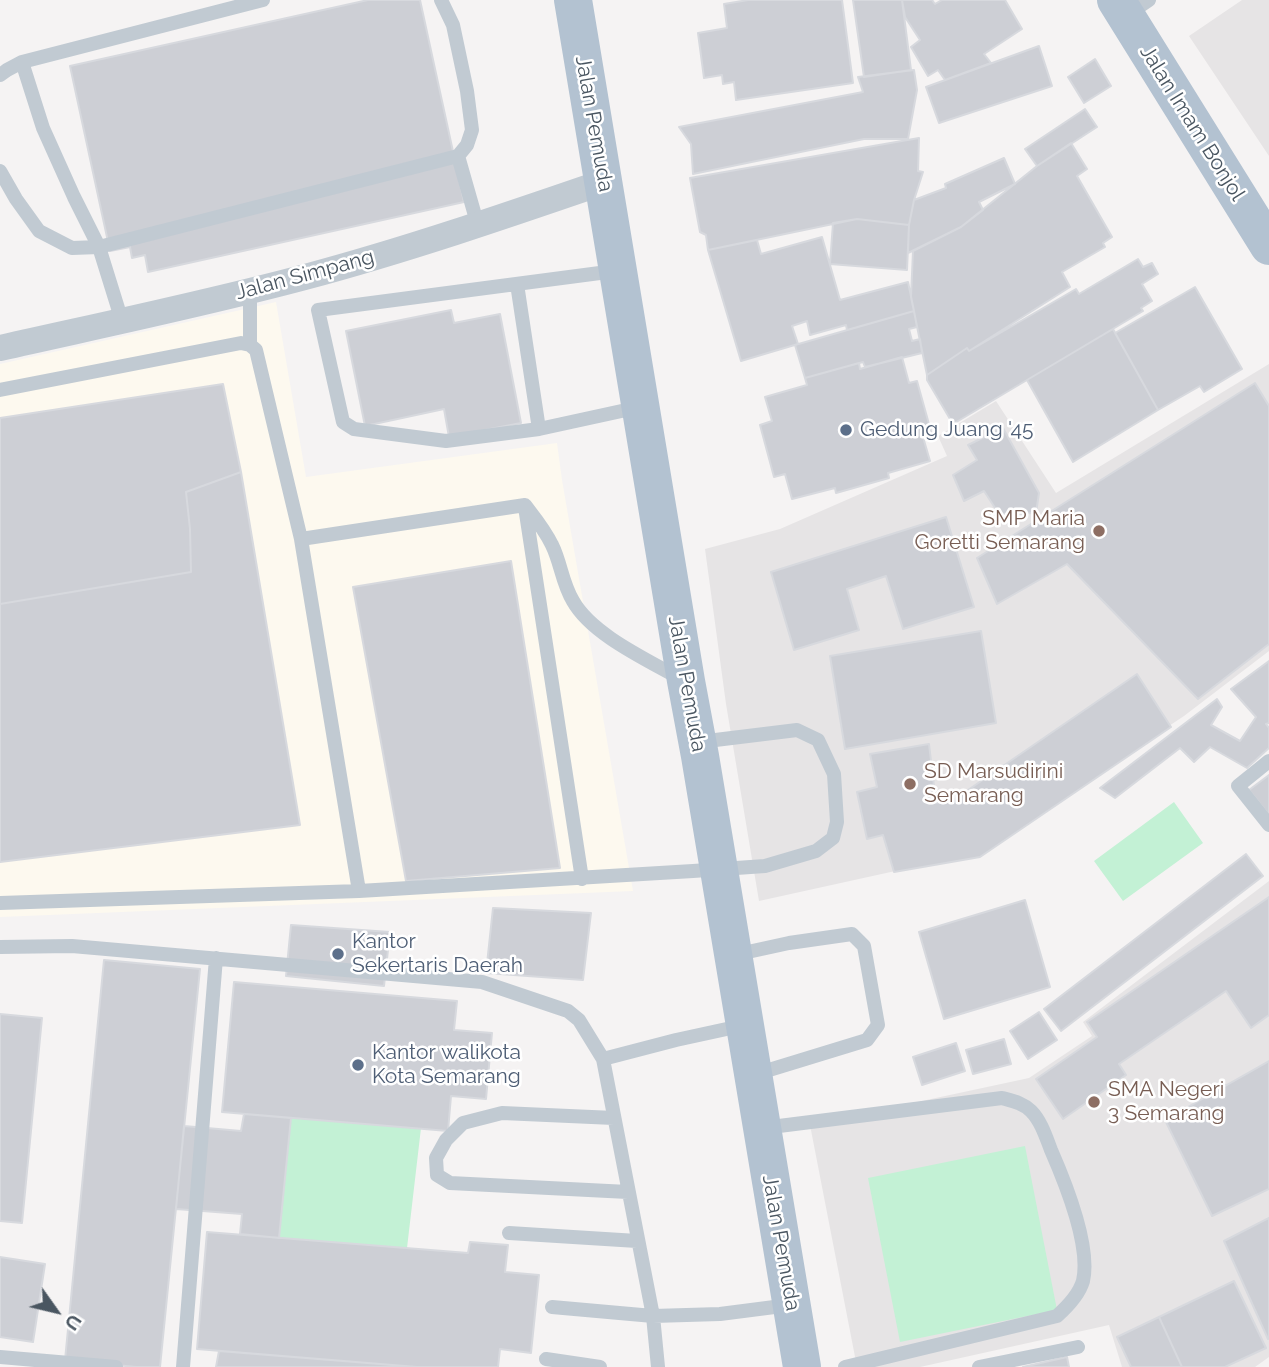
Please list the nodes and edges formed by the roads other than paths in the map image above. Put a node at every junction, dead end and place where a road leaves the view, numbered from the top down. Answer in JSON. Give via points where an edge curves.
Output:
{"nodes":[{"id":1,"x":263,"y":0,"type":"edge"},
{"id":2,"x":441,"y":0,"type":"edge"},
{"id":3,"x":573,"y":0,"type":"edge"},
{"id":4,"x":1130,"y":5,"type":"edge"},
{"id":5,"x":22,"y":62,"type":"junction"},
{"id":6,"x":0,"y":75,"type":"edge"},
{"id":7,"x":458,"y":156,"type":"junction"},
{"id":8,"x":0,"y":170,"type":"edge"},
{"id":9,"x":604,"y":182,"type":"junction"},
{"id":10,"x":478,"y":226,"type":"junction"},
{"id":11,"x":1269,"y":246,"type":"edge"},
{"id":12,"x":99,"y":247,"type":"junction"},
{"id":13,"x":619,"y":271,"type":"junction"},
{"id":14,"x":517,"y":284,"type":"junction"},
{"id":15,"x":250,"y":290,"type":"junction"},
{"id":16,"x":122,"y":321,"type":"junction"},
{"id":17,"x":250,"y":345,"type":"junction"},
{"id":18,"x":0,"y":348,"type":"edge"},
{"id":19,"x":0,"y":390,"type":"edge"},
{"id":20,"x":641,"y":407,"type":"junction"},
{"id":21,"x":539,"y":429,"type":"junction"},
{"id":22,"x":524,"y":505,"type":"junction"},
{"id":23,"x":301,"y":539,"type":"junction"},
{"id":24,"x":686,"y":681,"type":"junction"},
{"id":25,"x":697,"y":742,"type":"junction"},
{"id":26,"x":1269,"y":761,"type":"edge"},
{"id":27,"x":1269,"y":825,"type":"edge"},
{"id":28,"x":719,"y":869,"type":"junction"},
{"id":29,"x":582,"y":879,"type":"junction"},
{"id":30,"x":359,"y":891,"type":"junction"},
{"id":31,"x":0,"y":903,"type":"edge"},
{"id":32,"x":0,"y":947,"type":"edge"},
{"id":33,"x":733,"y":955,"type":"junction"},
{"id":34,"x":216,"y":958,"type":"junction"},
{"id":35,"x":745,"y":1025,"type":"junction"},
{"id":36,"x":603,"y":1059,"type":"junction"},
{"id":37,"x":753,"y":1075,"type":"junction"},
{"id":38,"x":614,"y":1118,"type":"junction"},
{"id":39,"x":762,"y":1128,"type":"junction"},
{"id":40,"x":628,"y":1192,"type":"junction"},
{"id":41,"x":509,"y":1233,"type":"dead end"},
{"id":42,"x":638,"y":1241,"type":"junction"},
{"id":43,"x":792,"y":1305,"type":"junction"},
{"id":44,"x":552,"y":1307,"type":"dead end"},
{"id":45,"x":653,"y":1316,"type":"junction"},
{"id":46,"x":1077,"y":1347,"type":"dead end"},
{"id":47,"x":0,"y":1357,"type":"edge"},
{"id":48,"x":546,"y":1359,"type":"dead end"},
{"id":49,"x":116,"y":1367,"type":"edge"},
{"id":50,"x":183,"y":1367,"type":"edge"},
{"id":51,"x":600,"y":1367,"type":"edge"},
{"id":52,"x":658,"y":1367,"type":"edge"},
{"id":53,"x":802,"y":1367,"type":"edge"},
{"id":54,"x":845,"y":1367,"type":"edge"},
{"id":55,"x":979,"y":1367,"type":"edge"}],
"edges":[{"from":1,"to":5,"type":"lane"},
{"from":2,"to":7,"type":"lane","via":[[453,25],[472,130]]},
{"from":3,"to":9,"type":"main road","name":"Jalan Pemuda"},
{"from":4,"to":11,"type":"main road","name":"Jalan Imam Bonjol"},
{"from":5,"to":6,"type":"lane"},
{"from":5,"to":12,"type":"lane","via":[[43,128]]},
{"from":7,"to":10,"type":"lane"},
{"from":7,"to":12,"type":"lane"},
{"from":8,"to":12,"type":"lane","via":[[39,231],[72,248]]},
{"from":9,"to":10,"type":"street","name":"Jalan Simpang"},
{"from":9,"to":13,"type":"main road","name":"Jalan Pemuda"},
{"from":10,"to":15,"type":"street","name":"Jalan Simpang"},
{"from":12,"to":16,"type":"lane"},
{"from":13,"to":14,"type":"lane"},
{"from":13,"to":20,"type":"main road","name":"Jalan Pemuda"},
{"from":14,"to":21,"type":"lane"},
{"from":14,"to":21,"type":"lane","via":[[318,310],[343,422],[354,429],[446,441]]},
{"from":15,"to":16,"type":"street","name":"Jalan Simpang"},
{"from":15,"to":17,"type":"lane"},
{"from":16,"to":18,"type":"street","name":"Jalan Simpang"},
{"from":17,"to":19,"type":"lane","via":[[241,343]]},
{"from":17,"to":23,"type":"lane","via":[[256,350]]},
{"from":20,"to":21,"type":"lane"},
{"from":20,"to":24,"type":"main road","name":"Jalan Pemuda"},
{"from":22,"to":23,"type":"lane"},
{"from":22,"to":24,"type":"lane","via":[[553,547],[573,603],[592,624]]},
{"from":22,"to":29,"type":"lane"},
{"from":23,"to":30,"type":"lane"},
{"from":24,"to":25,"type":"main road","name":"Jalan Pemuda"},
{"from":25,"to":28,"type":"main road","name":"Jalan Pemuda"},
{"from":25,"to":28,"type":"lane","via":[[797,730],[818,740],[834,774],[837,822],[833,838],[816,851],[765,866]]},
{"from":26,"to":27,"type":"lane","via":[[1238,786]]},
{"from":28,"to":29,"type":"lane"},
{"from":28,"to":33,"type":"main road","name":"Jalan Pemuda"},
{"from":29,"to":30,"type":"lane"},
{"from":30,"to":31,"type":"lane"},
{"from":32,"to":34,"type":"lane","via":[[72,946]]},
{"from":33,"to":35,"type":"main road","name":"Jalan Pemuda"},
{"from":33,"to":37,"type":"lane","via":[[852,934],[864,946],[878,1025],[867,1040]]},
{"from":34,"to":36,"type":"lane","via":[[482,982],[568,1011],[579,1020]]},
{"from":34,"to":50,"type":"lane"},
{"from":35,"to":36,"type":"lane"},
{"from":35,"to":37,"type":"main road","name":"Jalan Pemuda"},
{"from":36,"to":38,"type":"lane"},
{"from":37,"to":39,"type":"main road","name":"Jalan Pemuda"},
{"from":38,"to":40,"type":"lane"},
{"from":38,"to":40,"type":"lane","via":[[502,1113],[463,1123],[436,1158],[437,1175],[450,1183]]},
{"from":39,"to":43,"type":"main road","name":"Jalan Pemuda"},
{"from":39,"to":54,"type":"lane","via":[[1002,1098],[1020,1102],[1032,1112],[1070,1194],[1084,1254],[1083,1282],[1057,1315]]},
{"from":40,"to":42,"type":"lane"},
{"from":41,"to":42,"type":"lane"},
{"from":42,"to":45,"type":"lane"},
{"from":43,"to":45,"type":"lane"},
{"from":43,"to":53,"type":"main road","name":"Jalan Pemuda"},
{"from":44,"to":45,"type":"lane"},
{"from":45,"to":52,"type":"lane"},
{"from":46,"to":55,"type":"lane"},
{"from":47,"to":49,"type":"lane"},
{"from":48,"to":51,"type":"lane"}]}
